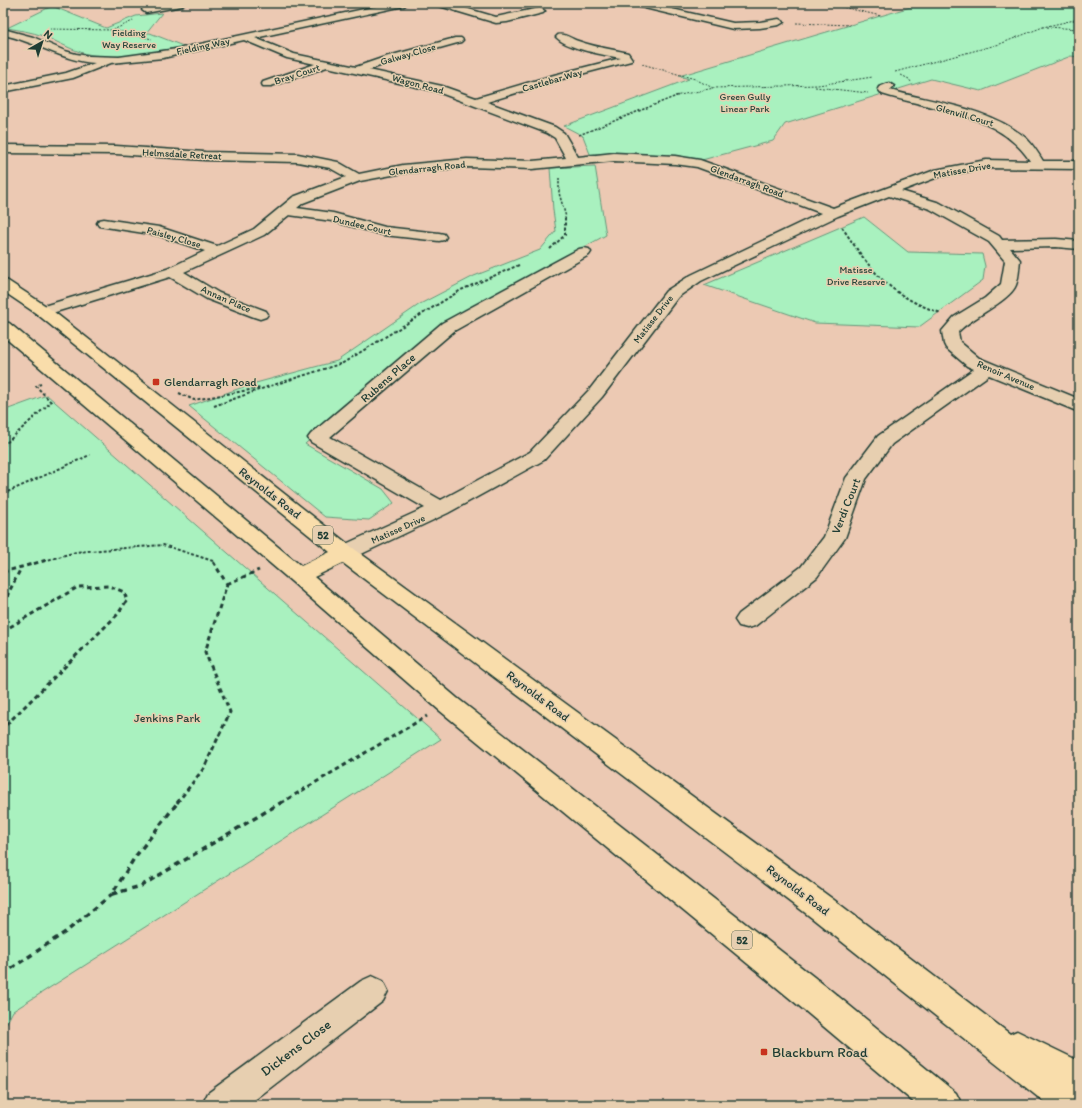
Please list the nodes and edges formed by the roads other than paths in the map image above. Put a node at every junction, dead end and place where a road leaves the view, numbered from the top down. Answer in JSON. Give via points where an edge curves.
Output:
{"nodes":[{"id":1,"x":182,"y":3,"type":"edge"},
{"id":2,"x":404,"y":3,"type":"edge"},
{"id":3,"x":439,"y":3,"type":"edge"},
{"id":4,"x":635,"y":3,"type":"edge"},
{"id":5,"x":146,"y":10,"type":"road end"},
{"id":6,"x":540,"y":11,"type":"dead end"},
{"id":7,"x":775,"y":22,"type":"road end"},
{"id":8,"x":6,"y":33,"type":"edge"},
{"id":9,"x":561,"y":37,"type":"dead end"},
{"id":10,"x":244,"y":38,"type":"junction"},
{"id":11,"x":458,"y":40,"type":"dead end"},
{"id":12,"x":627,"y":59,"type":"junction"},
{"id":13,"x":109,"y":60,"type":"junction"},
{"id":14,"x":640,"y":60,"type":"dead end"},
{"id":15,"x":326,"y":64,"type":"junction"},
{"id":16,"x":358,"y":70,"type":"junction"},
{"id":17,"x":267,"y":84,"type":"dead end"},
{"id":18,"x":3,"y":89,"type":"edge"},
{"id":19,"x":891,"y":90,"type":"road end"},
{"id":20,"x":476,"y":102,"type":"junction"},
{"id":21,"x":3,"y":149,"type":"edge"},
{"id":22,"x":574,"y":161,"type":"junction"},
{"id":23,"x":1039,"y":164,"type":"junction"},
{"id":24,"x":1079,"y":165,"type":"edge"},
{"id":25,"x":357,"y":178,"type":"junction"},
{"id":26,"x":889,"y":192,"type":"junction"},
{"id":27,"x":286,"y":210,"type":"junction"},
{"id":28,"x":833,"y":213,"type":"junction"},
{"id":29,"x":104,"y":223,"type":"dead end"},
{"id":30,"x":439,"y":237,"type":"dead end"},
{"id":31,"x":998,"y":244,"type":"junction"},
{"id":32,"x":1079,"y":245,"type":"edge"},
{"id":33,"x":219,"y":251,"type":"junction"},
{"id":34,"x":584,"y":252,"type":"dead end"},
{"id":35,"x":172,"y":272,"type":"junction"},
{"id":36,"x":3,"y":284,"type":"edge"},
{"id":37,"x":43,"y":311,"type":"junction"},
{"id":38,"x":260,"y":314,"type":"dead end"},
{"id":39,"x":3,"y":327,"type":"edge"},
{"id":40,"x":987,"y":368,"type":"junction"},
{"id":41,"x":1079,"y":406,"type":"edge"},
{"id":42,"x":441,"y":509,"type":"junction"},
{"id":43,"x":346,"y":553,"type":"junction"},
{"id":44,"x":299,"y":576,"type":"junction"},
{"id":45,"x":747,"y":620,"type":"dead end"},
{"id":46,"x":372,"y":991,"type":"dead end"},
{"id":47,"x":970,"y":1022,"type":"junction"},
{"id":48,"x":1079,"y":1079,"type":"edge"},
{"id":49,"x":220,"y":1105,"type":"edge"},
{"id":50,"x":944,"y":1105,"type":"edge"},
{"id":51,"x":1076,"y":1105,"type":"edge"}],
"edges":[{"from":1,"to":5,"type":"street"},
{"from":2,"to":10,"type":"street","name":"Fielding Way"},
{"from":3,"to":6,"type":"street","via":[[496,20]]},
{"from":4,"to":7,"type":"street","via":[[733,26]]},
{"from":8,"to":13,"type":"street","name":"Fielding Way","via":[[33,40],[62,53]]},
{"from":9,"to":12,"type":"street","name":"Castlebar Way","via":[[624,55]]},
{"from":10,"to":13,"type":"street","name":"Fielding Way","via":[[160,55]]},
{"from":10,"to":15,"type":"street","name":"Wagon Road","via":[[290,56]]},
{"from":11,"to":16,"type":"street","name":"Galway Close"},
{"from":12,"to":14,"type":"street","name":"Castlebar Way"},
{"from":12,"to":20,"type":"street","name":"Castlebar Way"},
{"from":13,"to":18,"type":"street","via":[[92,69]]},
{"from":15,"to":16,"type":"street","name":"Wagon Road"},
{"from":15,"to":17,"type":"street","name":"Bray Court"},
{"from":16,"to":20,"type":"street","name":"Wagon Road","via":[[438,88]]},
{"from":19,"to":23,"type":"street","name":"Glenvill Court","via":[[999,125],[1024,142]]},
{"from":20,"to":22,"type":"street","name":"Wagon Road","via":[[551,130],[560,136]]},
{"from":21,"to":25,"type":"street","name":"Helmsdale Retreat","via":[[116,150],[205,156],[298,158],[334,165]]},
{"from":22,"to":25,"type":"street","name":"Glendarragh Road","via":[[532,165],[467,163],[403,168]]},
{"from":22,"to":28,"type":"street","name":"Glendarragh Road","via":[[614,157],[700,164]]},
{"from":23,"to":24,"type":"street","name":"Matisse Drive"},
{"from":23,"to":26,"type":"street","name":"Matisse Drive","via":[[986,164],[935,174]]},
{"from":25,"to":27,"type":"street","name":"Glendarragh Road","via":[[298,200]]},
{"from":26,"to":28,"type":"street","name":"Matisse Drive"},
{"from":26,"to":31,"type":"street","name":"Renoir Avenue","via":[[935,206],[994,239]]},
{"from":27,"to":30,"type":"street","name":"Dundee Court","via":[[333,217],[384,231]]},
{"from":27,"to":33,"type":"street","name":"Glendarragh Road","via":[[259,232]]},
{"from":28,"to":42,"type":"street","name":"Matisse Drive","via":[[696,278],[672,294],[596,393],[537,456]]},
{"from":29,"to":33,"type":"street","name":"Paisley Close","via":[[159,231]]},
{"from":31,"to":32,"type":"street"},
{"from":31,"to":40,"type":"street","name":"Renoir Avenue","via":[[1013,260],[1008,285],[991,301],[960,320],[950,331],[952,344],[973,362]]},
{"from":33,"to":35,"type":"street","name":"Glendarragh Road"},
{"from":34,"to":42,"type":"street","name":"Rubens Place","via":[[448,327],[318,438]]},
{"from":35,"to":37,"type":"street","name":"Glendarragh Road"},
{"from":35,"to":38,"type":"street","name":"Annan Place","via":[[213,296]]},
{"from":36,"to":37,"type":"main road","name":"Reynolds Road","number":"52"},
{"from":37,"to":43,"type":"main road","name":"Reynolds Road","number":"52"},
{"from":39,"to":44,"type":"main road","number":"52"},
{"from":40,"to":41,"type":"street","name":"Renoir Avenue"},
{"from":40,"to":45,"type":"street","name":"Verdi Court","via":[[885,440],[856,478],[834,538],[809,572]]},
{"from":42,"to":43,"type":"street","name":"Matisse Drive"},
{"from":43,"to":44,"type":"main road"},
{"from":43,"to":47,"type":"main road","name":"Reynolds Road","number":"52","via":[[824,909]]},
{"from":44,"to":50,"type":"main road","number":"52","via":[[448,704]]},
{"from":46,"to":49,"type":"street","name":"Dickens Close"},
{"from":47,"to":48,"type":"main road"},
{"from":47,"to":51,"type":"main road","name":"Reynolds Road","number":"52"}]}
